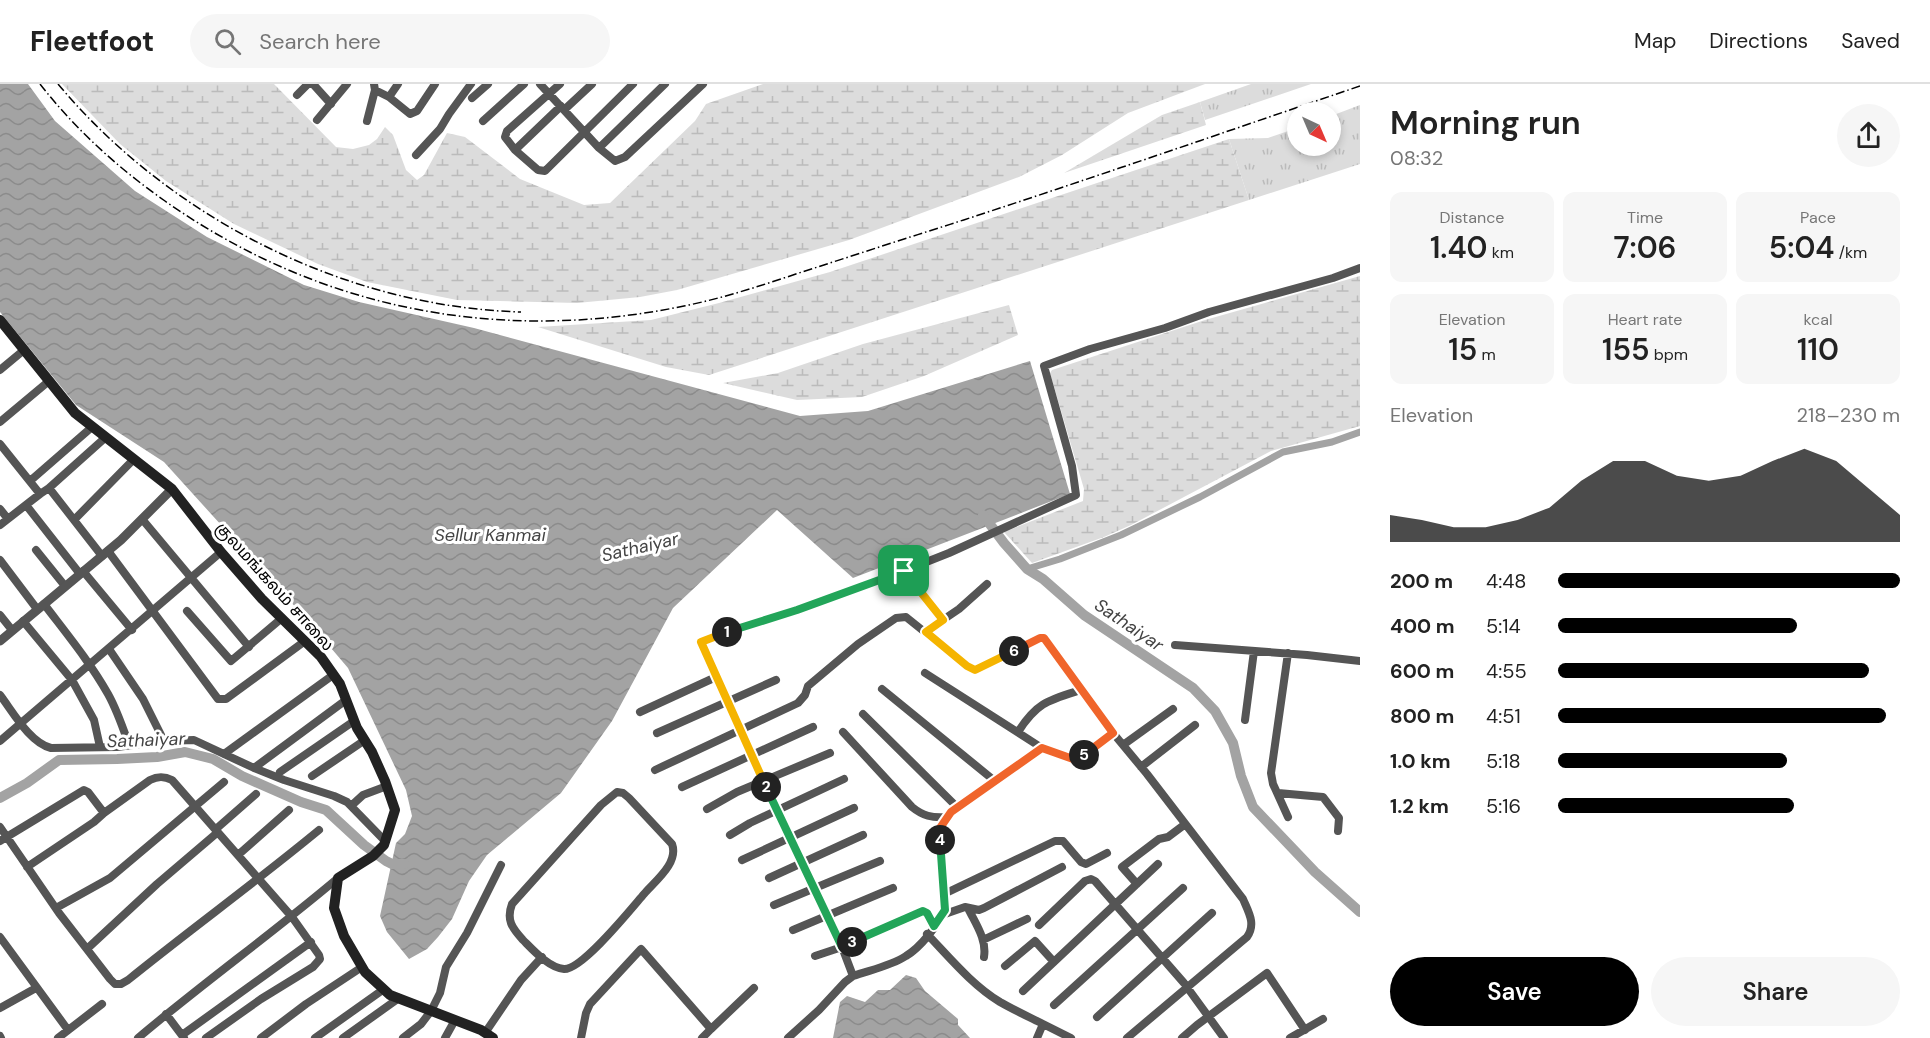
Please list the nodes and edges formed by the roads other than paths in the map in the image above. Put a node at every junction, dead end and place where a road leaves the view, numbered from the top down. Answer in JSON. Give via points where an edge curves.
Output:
{"nodes":[{"id":1,"x":308,"y":84,"type":"edge"},
{"id":2,"x":313,"y":84,"type":"edge"},
{"id":3,"x":347,"y":84,"type":"edge"},
{"id":4,"x":398,"y":84,"type":"edge"},
{"id":5,"x":435,"y":84,"type":"edge"},
{"id":6,"x":471,"y":84,"type":"edge"},
{"id":7,"x":488,"y":84,"type":"edge"},
{"id":8,"x":524,"y":84,"type":"edge"},
{"id":9,"x":540,"y":84,"type":"edge"},
{"id":10,"x":560,"y":84,"type":"edge"},
{"id":11,"x":592,"y":84,"type":"edge"},
{"id":12,"x":633,"y":84,"type":"edge"},
{"id":13,"x":665,"y":84,"type":"edge"},
{"id":14,"x":703,"y":84,"type":"edge"},
{"id":15,"x":375,"y":86,"type":"edge"},
{"id":16,"x":549,"y":94,"type":"junction"},
{"id":17,"x":297,"y":95,"type":"dead end"},
{"id":18,"x":389,"y":97,"type":"junction"},
{"id":19,"x":472,"y":98,"type":"dead end"},
{"id":20,"x":331,"y":104,"type":"junction"},
{"id":21,"x":562,"y":108,"type":"junction"},
{"id":22,"x":317,"y":120,"type":"dead end"},
{"id":23,"x":367,"y":121,"type":"dead end"},
{"id":24,"x":483,"y":121,"type":"dead end"},
{"id":25,"x":584,"y":132,"type":"junction"},
{"id":26,"x":599,"y":148,"type":"junction"},
{"id":27,"x":515,"y":150,"type":"junction"},
{"id":28,"x":416,"y":155,"type":"dead end"},
{"id":29,"x":1360,"y":268,"type":"edge"},
{"id":30,"x":0,"y":320,"type":"edge"},
{"id":31,"x":24,"y":350,"type":"junction"},
{"id":32,"x":0,"y":370,"type":"edge"},
{"id":33,"x":49,"y":381,"type":"junction"},
{"id":34,"x":0,"y":422,"type":"edge"},
{"id":35,"x":92,"y":427,"type":"junction"},
{"id":36,"x":106,"y":437,"type":"junction"},
{"id":37,"x":0,"y":444,"type":"edge"},
{"id":38,"x":134,"y":459,"type":"junction"},
{"id":39,"x":30,"y":481,"type":"junction"},
{"id":40,"x":49,"y":488,"type":"junction"},
{"id":41,"x":172,"y":489,"type":"junction"},
{"id":42,"x":40,"y":494,"type":"junction"},
{"id":43,"x":26,"y":505,"type":"junction"},
{"id":44,"x":0,"y":509,"type":"edge"},
{"id":45,"x":8,"y":519,"type":"junction"},
{"id":46,"x":141,"y":519,"type":"junction"},
{"id":47,"x":74,"y":520,"type":"junction"},
{"id":48,"x":0,"y":525,"type":"edge"},
{"id":49,"x":36,"y":550,"type":"dead end"},
{"id":50,"x":221,"y":552,"type":"junction"},
{"id":51,"x":105,"y":553,"type":"junction"},
{"id":52,"x":0,"y":560,"type":"edge"},
{"id":53,"x":904,"y":571,"type":"junction"},
{"id":54,"x":82,"y":572,"type":"junction"},
{"id":55,"x":190,"y":579,"type":"junction"},
{"id":56,"x":987,"y":584,"type":"dead end"},
{"id":57,"x":65,"y":586,"type":"junction"},
{"id":58,"x":40,"y":606,"type":"junction"},
{"id":59,"x":187,"y":611,"type":"dead end"},
{"id":60,"x":153,"y":612,"type":"junction"},
{"id":61,"x":0,"y":615,"type":"edge"},
{"id":62,"x":282,"y":618,"type":"junction"},
{"id":63,"x":943,"y":620,"type":"junction"},
{"id":64,"x":23,"y":621,"type":"junction"},
{"id":65,"x":12,"y":630,"type":"junction"},
{"id":66,"x":132,"y":630,"type":"junction"},
{"id":67,"x":926,"y":632,"type":"junction"},
{"id":68,"x":0,"y":640,"type":"edge"},
{"id":69,"x":305,"y":641,"type":"junction"},
{"id":70,"x":1175,"y":645,"type":"dead end"},
{"id":71,"x":249,"y":647,"type":"junction"},
{"id":72,"x":109,"y":649,"type":"junction"},
{"id":73,"x":1254,"y":651,"type":"junction"},
{"id":74,"x":1288,"y":653,"type":"junction"},
{"id":75,"x":1360,"y":661,"type":"edge"},
{"id":76,"x":90,"y":665,"type":"junction"},
{"id":77,"x":925,"y":673,"type":"dead end"},
{"id":78,"x":333,"y":675,"type":"junction"},
{"id":79,"x":717,"y":677,"type":"junction"},
{"id":80,"x":72,"y":680,"type":"junction"},
{"id":81,"x":776,"y":680,"type":"dead end"},
{"id":82,"x":882,"y":689,"type":"dead end"},
{"id":83,"x":1081,"y":690,"type":"junction"},
{"id":84,"x":0,"y":695,"type":"edge"},
{"id":85,"x":346,"y":700,"type":"junction"},
{"id":86,"x":728,"y":701,"type":"junction"},
{"id":87,"x":1173,"y":709,"type":"dead end"},
{"id":88,"x":640,"y":712,"type":"dead end"},
{"id":89,"x":863,"y":714,"type":"dead end"},
{"id":90,"x":1245,"y":720,"type":"dead end"},
{"id":91,"x":354,"y":721,"type":"junction"},
{"id":92,"x":21,"y":722,"type":"junction"},
{"id":93,"x":1195,"y":725,"type":"dead end"},
{"id":94,"x":813,"y":727,"type":"dead end"},
{"id":95,"x":740,"y":731,"type":"junction"},
{"id":96,"x":843,"y":732,"type":"dead end"},
{"id":97,"x":1018,"y":732,"type":"junction"},
{"id":98,"x":1113,"y":733,"type":"junction"},
{"id":99,"x":657,"y":734,"type":"dead end"},
{"id":100,"x":364,"y":740,"type":"junction"},
{"id":101,"x":0,"y":741,"type":"edge"},
{"id":102,"x":164,"y":741,"type":"junction"},
{"id":103,"x":129,"y":745,"type":"junction"},
{"id":104,"x":1123,"y":745,"type":"junction"},
{"id":105,"x":100,"y":747,"type":"junction"},
{"id":106,"x":1042,"y":748,"type":"junction"},
{"id":107,"x":830,"y":753,"type":"dead end"},
{"id":108,"x":224,"y":754,"type":"junction"},
{"id":109,"x":751,"y":754,"type":"junction"},
{"id":110,"x":254,"y":768,"type":"junction"},
{"id":111,"x":1141,"y":768,"type":"junction"},
{"id":112,"x":655,"y":770,"type":"dead end"},
{"id":113,"x":280,"y":772,"type":"dead end"},
{"id":114,"x":312,"y":776,"type":"dead end"},
{"id":115,"x":844,"y":779,"type":"dead end"},
{"id":116,"x":224,"y":782,"type":"dead end"},
{"id":117,"x":764,"y":782,"type":"junction"},
{"id":118,"x":996,"y":782,"type":"junction"},
{"id":119,"x":387,"y":786,"type":"junction"},
{"id":120,"x":682,"y":787,"type":"dead end"},
{"id":121,"x":1278,"y":793,"type":"junction"},
{"id":122,"x":256,"y":794,"type":"dead end"},
{"id":123,"x":196,"y":806,"type":"junction"},
{"id":124,"x":351,"y":806,"type":"junction"},
{"id":125,"x":854,"y":808,"type":"dead end"},
{"id":126,"x":958,"y":808,"type":"junction"},
{"id":127,"x":707,"y":809,"type":"dead end"},
{"id":128,"x":289,"y":810,"type":"dead end"},
{"id":129,"x":778,"y":811,"type":"junction"},
{"id":130,"x":104,"y":813,"type":"junction"},
{"id":131,"x":946,"y":817,"type":"junction"},
{"id":132,"x":1288,"y":817,"type":"dead end"},
{"id":133,"x":1184,"y":825,"type":"junction"},
{"id":134,"x":0,"y":827,"type":"edge"},
{"id":135,"x":217,"y":830,"type":"junction"},
{"id":136,"x":319,"y":830,"type":"dead end"},
{"id":137,"x":1338,"y":831,"type":"dead end"},
{"id":138,"x":730,"y":835,"type":"dead end"},
{"id":139,"x":863,"y":835,"type":"dead end"},
{"id":140,"x":790,"y":837,"type":"junction"},
{"id":141,"x":3,"y":839,"type":"edge"},
{"id":142,"x":385,"y":843,"type":"junction"},
{"id":143,"x":1107,"y":853,"type":"dead end"},
{"id":144,"x":238,"y":855,"type":"junction"},
{"id":145,"x":742,"y":860,"type":"dead end"},
{"id":146,"x":880,"y":861,"type":"dead end"},
{"id":147,"x":802,"y":862,"type":"junction"},
{"id":148,"x":1158,"y":864,"type":"dead end"},
{"id":149,"x":501,"y":866,"type":"dead end"},
{"id":150,"x":27,"y":867,"type":"junction"},
{"id":151,"x":1062,"y":867,"type":"dead end"},
{"id":152,"x":338,"y":878,"type":"junction"},
{"id":153,"x":770,"y":878,"type":"dead end"},
{"id":154,"x":259,"y":879,"type":"junction"},
{"id":155,"x":1137,"y":884,"type":"junction"},
{"id":156,"x":893,"y":888,"type":"dead end"},
{"id":157,"x":1183,"y":888,"type":"dead end"},
{"id":158,"x":815,"y":889,"type":"junction"},
{"id":159,"x":944,"y":894,"type":"junction"},
{"id":160,"x":774,"y":905,"type":"dead end"},
{"id":161,"x":1115,"y":905,"type":"junction"},
{"id":162,"x":56,"y":908,"type":"junction"},
{"id":163,"x":968,"y":908,"type":"junction"},
{"id":164,"x":1212,"y":913,"type":"dead end"},
{"id":165,"x":942,"y":915,"type":"junction"},
{"id":166,"x":828,"y":916,"type":"junction"},
{"id":167,"x":292,"y":917,"type":"junction"},
{"id":168,"x":1027,"y":918,"type":"dead end"},
{"id":169,"x":1040,"y":925,"type":"dead end"},
{"id":170,"x":934,"y":926,"type":"junction"},
{"id":171,"x":793,"y":930,"type":"dead end"},
{"id":172,"x":1137,"y":930,"type":"junction"},
{"id":173,"x":927,"y":934,"type":"junction"},
{"id":174,"x":0,"y":937,"type":"edge"},
{"id":175,"x":983,"y":940,"type":"junction"},
{"id":176,"x":311,"y":942,"type":"junction"},
{"id":177,"x":842,"y":947,"type":"junction"},
{"id":178,"x":87,"y":948,"type":"junction"},
{"id":179,"x":815,"y":956,"type":"dead end"},
{"id":180,"x":542,"y":957,"type":"junction"},
{"id":181,"x":984,"y":957,"type":"dead end"},
{"id":182,"x":1162,"y":958,"type":"junction"},
{"id":183,"x":1054,"y":962,"type":"junction"},
{"id":184,"x":1005,"y":966,"type":"dead end"},
{"id":185,"x":362,"y":967,"type":"junction"},
{"id":186,"x":853,"y":976,"type":"junction"},
{"id":187,"x":1187,"y":986,"type":"junction"},
{"id":188,"x":36,"y":988,"type":"junction"},
{"id":189,"x":754,"y":988,"type":"dead end"},
{"id":190,"x":384,"y":989,"type":"junction"},
{"id":191,"x":1023,"y":991,"type":"dead end"},
{"id":192,"x":399,"y":998,"type":"junction"},
{"id":193,"x":102,"y":1004,"type":"dead end"},
{"id":194,"x":1054,"y":1005,"type":"dead end"},
{"id":195,"x":0,"y":1008,"type":"edge"},
{"id":196,"x":431,"y":1011,"type":"junction"},
{"id":197,"x":166,"y":1014,"type":"junction"},
{"id":198,"x":1209,"y":1016,"type":"junction"},
{"id":199,"x":1097,"y":1017,"type":"dead end"},
{"id":200,"x":1323,"y":1019,"type":"dead end"},
{"id":201,"x":455,"y":1020,"type":"junction"},
{"id":202,"x":1043,"y":1024,"type":"junction"},
{"id":203,"x":711,"y":1029,"type":"junction"},
{"id":204,"x":68,"y":1030,"type":"junction"},
{"id":205,"x":1305,"y":1030,"type":"junction"},
{"id":206,"x":484,"y":1035,"type":"edge"},
{"id":207,"x":183,"y":1037,"type":"edge"},
{"id":208,"x":58,"y":1038,"type":"edge"},
{"id":209,"x":138,"y":1038,"type":"edge"},
{"id":210,"x":206,"y":1038,"type":"edge"},
{"id":211,"x":261,"y":1038,"type":"edge"},
{"id":212,"x":315,"y":1038,"type":"edge"},
{"id":213,"x":343,"y":1038,"type":"edge"},
{"id":214,"x":403,"y":1038,"type":"edge"},
{"id":215,"x":446,"y":1038,"type":"edge"},
{"id":216,"x":581,"y":1038,"type":"edge"},
{"id":217,"x":702,"y":1038,"type":"edge"},
{"id":218,"x":788,"y":1038,"type":"edge"},
{"id":219,"x":1037,"y":1038,"type":"edge"},
{"id":220,"x":1071,"y":1038,"type":"edge"},
{"id":221,"x":1127,"y":1038,"type":"edge"},
{"id":222,"x":1182,"y":1038,"type":"edge"},
{"id":223,"x":1224,"y":1038,"type":"edge"},
{"id":224,"x":1290,"y":1038,"type":"edge"}],
"edges":[{"from":1,"to":17,"type":"street"},
{"from":2,"to":20,"type":"street"},
{"from":3,"to":20,"type":"street"},
{"from":4,"to":18,"type":"street"},
{"from":5,"to":18,"type":"street","via":[[413,114]]},
{"from":6,"to":28,"type":"street","via":[[441,129]]},
{"from":7,"to":19,"type":"street"},
{"from":8,"to":24,"type":"street"},
{"from":9,"to":16,"type":"street"},
{"from":10,"to":16,"type":"street"},
{"from":11,"to":21,"type":"street"},
{"from":12,"to":25,"type":"street"},
{"from":13,"to":26,"type":"street"},
{"from":14,"to":26,"type":"street","via":[[625,157],[615,161]]},
{"from":15,"to":18,"type":"street"},
{"from":15,"to":23,"type":"street"},
{"from":16,"to":21,"type":"street"},
{"from":16,"to":27,"type":"street","via":[[507,131],[506,137]]},
{"from":20,"to":22,"type":"street"},
{"from":21,"to":25,"type":"street"},
{"from":21,"to":27,"type":"street"},
{"from":25,"to":26,"type":"street"},
{"from":25,"to":27,"type":"street","via":[[543,171]]},
{"from":29,"to":53,"type":"street","via":[[1044,366],[1072,466],[1076,495]]},
{"from":30,"to":31,"type":"main road","name":"குலமங்கலம் சாலை"},
{"from":31,"to":32,"type":"street"},
{"from":31,"to":33,"type":"main road","name":"குலமங்கலம் சாலை"},
{"from":33,"to":34,"type":"street"},
{"from":33,"to":35,"type":"main road","name":"குலமங்கலம் சாலை"},
{"from":35,"to":36,"type":"main road","name":"குலமங்கலம் சாலை"},
{"from":35,"to":39,"type":"street"},
{"from":36,"to":38,"type":"main road","name":"குலமங்கலம் சாலை"},
{"from":36,"to":40,"type":"street"},
{"from":37,"to":39,"type":"street"},
{"from":38,"to":41,"type":"main road","name":"குலமங்கலம் சாலை"},
{"from":38,"to":47,"type":"street"},
{"from":39,"to":42,"type":"street"},
{"from":40,"to":42,"type":"street"},
{"from":40,"to":47,"type":"street"},
{"from":41,"to":46,"type":"street"},
{"from":41,"to":50,"type":"main road","name":"குலமங்கலம் சாலை"},
{"from":42,"to":43,"type":"street"},
{"from":43,"to":45,"type":"street"},
{"from":43,"to":54,"type":"street"},
{"from":44,"to":45,"type":"street"},
{"from":45,"to":48,"type":"street"},
{"from":46,"to":51,"type":"street"},
{"from":46,"to":55,"type":"street"},
{"from":47,"to":51,"type":"street"},
{"from":49,"to":57,"type":"street"},
{"from":50,"to":55,"type":"street"},
{"from":50,"to":62,"type":"main road","name":"குலமங்கலம் சாலை"},
{"from":51,"to":54,"type":"street"},
{"from":51,"to":60,"type":"street"},
{"from":52,"to":58,"type":"street"},
{"from":53,"to":63,"type":"street"},
{"from":53,"to":79,"type":"street","via":[[701,642]]},
{"from":54,"to":57,"type":"street"},
{"from":54,"to":66,"type":"street"},
{"from":55,"to":60,"type":"street"},
{"from":55,"to":71,"type":"street"},
{"from":56,"to":63,"type":"street"},
{"from":57,"to":58,"type":"street"},
{"from":58,"to":64,"type":"street"},
{"from":58,"to":76,"type":"street"},
{"from":59,"to":71,"type":"street","via":[[229,660]]},
{"from":60,"to":66,"type":"street"},
{"from":60,"to":69,"type":"street","via":[[222,700]]},
{"from":61,"to":65,"type":"street"},
{"from":62,"to":69,"type":"main road","name":"குலமங்கலம் சாலை"},
{"from":62,"to":71,"type":"street"},
{"from":63,"to":67,"type":"street"},
{"from":64,"to":65,"type":"street"},
{"from":64,"to":80,"type":"street"},
{"from":65,"to":68,"type":"street"},
{"from":66,"to":72,"type":"street"},
{"from":67,"to":83,"type":"street","via":[[975,670],[1042,637]]},
{"from":67,"to":95,"type":"street","via":[[906,617],[896,618],[808,686],[803,698]]},
{"from":69,"to":78,"type":"main road","name":"குலமங்கலம் சாலை"},
{"from":70,"to":73,"type":"street"},
{"from":72,"to":76,"type":"street"},
{"from":72,"to":102,"type":"street","via":[[143,699]]},
{"from":73,"to":74,"type":"street"},
{"from":73,"to":90,"type":"street"},
{"from":74,"to":75,"type":"street"},
{"from":74,"to":121,"type":"street","via":[[1271,773]]},
{"from":76,"to":80,"type":"street"},
{"from":76,"to":103,"type":"street","via":[[117,712]]},
{"from":77,"to":97,"type":"street"},
{"from":78,"to":85,"type":"main road","name":"குலமங்கலம் சாலை"},
{"from":78,"to":108,"type":"street"},
{"from":79,"to":86,"type":"street"},
{"from":79,"to":88,"type":"street"},
{"from":80,"to":92,"type":"street"},
{"from":80,"to":105,"type":"street","via":[[94,720]]},
{"from":81,"to":86,"type":"street"},
{"from":82,"to":118,"type":"street"},
{"from":83,"to":97,"type":"street","via":[[1038,707]]},
{"from":83,"to":98,"type":"street"},
{"from":84,"to":92,"type":"street"},
{"from":85,"to":91,"type":"main road","name":"குலமங்கலம் சாலை"},
{"from":85,"to":110,"type":"street"},
{"from":86,"to":95,"type":"street"},
{"from":86,"to":99,"type":"street"},
{"from":87,"to":104,"type":"street"},
{"from":89,"to":126,"type":"street"},
{"from":91,"to":100,"type":"main road","name":"குலமங்கலம் சாலை"},
{"from":91,"to":113,"type":"street"},
{"from":92,"to":101,"type":"street"},
{"from":92,"to":105,"type":"street","via":[[35,741],[44,746]]},
{"from":93,"to":111,"type":"street"},
{"from":94,"to":109,"type":"street"},
{"from":95,"to":109,"type":"street"},
{"from":95,"to":112,"type":"street"},
{"from":96,"to":131,"type":"street","via":[[912,807],[931,817]]},
{"from":97,"to":106,"type":"street"},
{"from":98,"to":104,"type":"street"},
{"from":98,"to":106,"type":"street","via":[[1088,753],[1073,759]]},
{"from":100,"to":114,"type":"street"},
{"from":100,"to":119,"type":"main road","name":"குலமங்கலம் சாலை"},
{"from":102,"to":103,"type":"street"},
{"from":102,"to":108,"type":"street","via":[[194,740]]},
{"from":103,"to":105,"type":"street"},
{"from":104,"to":111,"type":"street"},
{"from":106,"to":118,"type":"street"},
{"from":107,"to":117,"type":"street"},
{"from":108,"to":110,"type":"street"},
{"from":109,"to":117,"type":"street"},
{"from":109,"to":120,"type":"street"},
{"from":110,"to":124,"type":"street","via":[[334,796]]},
{"from":111,"to":133,"type":"street"},
{"from":115,"to":129,"type":"street"},
{"from":116,"to":123,"type":"street"},
{"from":117,"to":127,"type":"street"},
{"from":117,"to":129,"type":"street"},
{"from":118,"to":126,"type":"street"},
{"from":119,"to":124,"type":"street","via":[[363,795]]},
{"from":119,"to":142,"type":"main road","name":"குலமங்கலம் சாலை","via":[[395,810]]},
{"from":121,"to":132,"type":"street"},
{"from":121,"to":137,"type":"street","via":[[1323,797],[1339,818]]},
{"from":122,"to":135,"type":"street"},
{"from":123,"to":130,"type":"street","via":[[165,776],[156,777]]},
{"from":123,"to":135,"type":"street"},
{"from":123,"to":162,"type":"street","via":[[110,878]]},
{"from":124,"to":142,"type":"street"},
{"from":125,"to":140,"type":"street"},
{"from":126,"to":131,"type":"street"},
{"from":128,"to":144,"type":"street"},
{"from":129,"to":138,"type":"street"},
{"from":129,"to":140,"type":"street"},
{"from":130,"to":141,"type":"street","via":[[84,790]]},
{"from":130,"to":150,"type":"street"},
{"from":131,"to":159,"type":"street","via":[[940,828]]},
{"from":133,"to":155,"type":"street","via":[[1122,867]]},
{"from":133,"to":187,"type":"street","via":[[1243,899],[1252,929]]},
{"from":134,"to":141,"type":"street"},
{"from":135,"to":144,"type":"street"},
{"from":135,"to":178,"type":"street"},
{"from":136,"to":154,"type":"street"},
{"from":139,"to":147,"type":"street"},
{"from":140,"to":145,"type":"street"},
{"from":140,"to":147,"type":"street"},
{"from":141,"to":150,"type":"street"},
{"from":142,"to":152,"type":"main road","name":"குலமங்கலம் சாலை","via":[[373,856]]},
{"from":143,"to":159,"type":"street","via":[[1086,864],[1063,841],[1055,841]]},
{"from":144,"to":154,"type":"street"},
{"from":146,"to":158,"type":"street"},
{"from":147,"to":153,"type":"street"},
{"from":147,"to":158,"type":"street"},
{"from":148,"to":155,"type":"street"},
{"from":149,"to":196,"type":"street","via":[[446,966]]},
{"from":150,"to":162,"type":"street"},
{"from":151,"to":163,"type":"street","via":[[984,908]]},
{"from":152,"to":167,"type":"street"},
{"from":152,"to":185,"type":"main road","via":[[334,908]]},
{"from":154,"to":167,"type":"street"},
{"from":154,"to":178,"type":"street","via":[[121,984],[110,979]]},
{"from":155,"to":161,"type":"street"},
{"from":156,"to":166,"type":"street"},
{"from":157,"to":172,"type":"street"},
{"from":158,"to":160,"type":"street"},
{"from":158,"to":166,"type":"street"},
{"from":159,"to":165,"type":"street"},
{"from":161,"to":169,"type":"street","via":[[1095,881],[1088,879]]},
{"from":161,"to":172,"type":"street"},
{"from":161,"to":183,"type":"street"},
{"from":162,"to":178,"type":"street"},
{"from":163,"to":165,"type":"street"},
{"from":163,"to":175,"type":"street"},
{"from":164,"to":182,"type":"street"},
{"from":165,"to":170,"type":"street"},
{"from":166,"to":171,"type":"street"},
{"from":166,"to":177,"type":"street"},
{"from":167,"to":176,"type":"street"},
{"from":167,"to":197,"type":"street"},
{"from":168,"to":175,"type":"street"},
{"from":170,"to":173,"type":"street"},
{"from":170,"to":177,"type":"street","via":[[923,911]]},
{"from":172,"to":182,"type":"street"},
{"from":172,"to":194,"type":"street"},
{"from":173,"to":186,"type":"street","via":[[903,958]]},
{"from":173,"to":202,"type":"street","via":[[985,991]]},
{"from":174,"to":188,"type":"street"},
{"from":175,"to":181,"type":"street"},
{"from":176,"to":207,"type":"street"},
{"from":176,"to":210,"type":"street","via":[[320,955],[317,963]]},
{"from":177,"to":179,"type":"street"},
{"from":177,"to":186,"type":"street"},
{"from":180,"to":180,"type":"street","via":[[512,928],[508,913],[512,904],[610,796],[623,793],[672,844],[673,858],[576,966],[558,967]]},
{"from":180,"to":206,"type":"street","via":[[521,980]]},
{"from":182,"to":187,"type":"street"},
{"from":182,"to":199,"type":"street"},
{"from":183,"to":184,"type":"street","via":[[1035,941]]},
{"from":183,"to":191,"type":"street"},
{"from":185,"to":190,"type":"main road"},
{"from":185,"to":211,"type":"street"},
{"from":186,"to":218,"type":"street"},
{"from":187,"to":198,"type":"street"},
{"from":187,"to":221,"type":"street"},
{"from":188,"to":195,"type":"street"},
{"from":188,"to":204,"type":"street"},
{"from":189,"to":203,"type":"street"},
{"from":190,"to":192,"type":"main road"},
{"from":190,"to":212,"type":"street"},
{"from":192,"to":196,"type":"main road"},
{"from":192,"to":213,"type":"street"},
{"from":193,"to":204,"type":"street"},
{"from":196,"to":201,"type":"main road"},
{"from":196,"to":214,"type":"street"},
{"from":197,"to":207,"type":"street"},
{"from":197,"to":209,"type":"street"},
{"from":198,"to":205,"type":"street","via":[[1267,974]]},
{"from":198,"to":222,"type":"street"},
{"from":198,"to":223,"type":"street"},
{"from":200,"to":205,"type":"street"},
{"from":201,"to":206,"type":"main road"},
{"from":201,"to":215,"type":"street"},
{"from":202,"to":219,"type":"street"},
{"from":202,"to":220,"type":"street"},
{"from":203,"to":216,"type":"street","via":[[641,949],[590,1004]]},
{"from":203,"to":217,"type":"street"},
{"from":204,"to":208,"type":"street"},
{"from":205,"to":224,"type":"street"}]}
